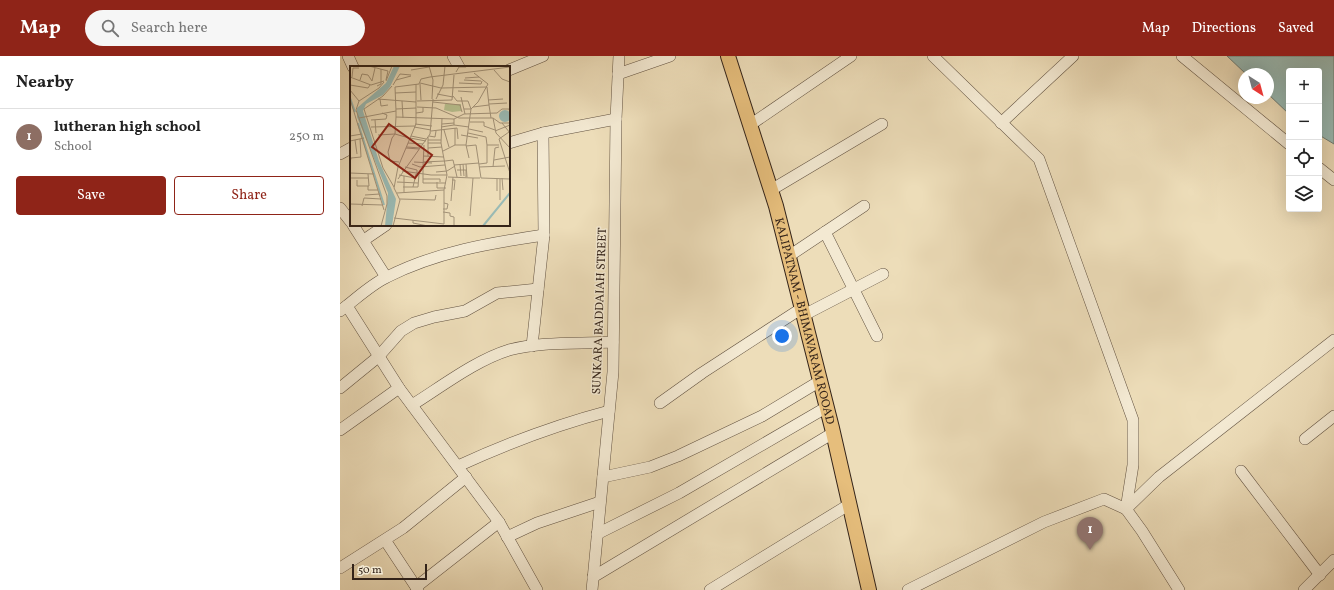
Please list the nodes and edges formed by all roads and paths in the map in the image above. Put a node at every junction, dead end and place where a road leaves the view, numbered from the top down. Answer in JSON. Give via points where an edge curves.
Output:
{"nodes":[{"id":1,"x":348,"y":56,"type":"edge"},
{"id":2,"x":453,"y":56,"type":"edge"},
{"id":3,"x":543,"y":56,"type":"edge"},
{"id":4,"x":619,"y":56,"type":"edge"},
{"id":5,"x":670,"y":56,"type":"edge"},
{"id":6,"x":728,"y":56,"type":"edge"},
{"id":7,"x":851,"y":56,"type":"edge"},
{"id":8,"x":934,"y":56,"type":"edge"},
{"id":9,"x":1073,"y":56,"type":"edge"},
{"id":10,"x":1182,"y":56,"type":"edge"},
{"id":11,"x":353,"y":66,"type":"edge"},
{"id":12,"x":458,"y":66,"type":"edge"},
{"id":13,"x":510,"y":70,"type":"edge"},
{"id":14,"x":618,"y":74,"type":"junction"},
{"id":15,"x":616,"y":119,"type":"junction"},
{"id":16,"x":1001,"y":123,"type":"junction"},
{"id":17,"x":750,"y":124,"type":"junction"},
{"id":18,"x":882,"y":124,"type":"dead end"},
{"id":19,"x":543,"y":133,"type":"junction"},
{"id":20,"x":1286,"y":142,"type":"edge"},
{"id":21,"x":510,"y":144,"type":"edge"},
{"id":22,"x":350,"y":149,"type":"edge"},
{"id":23,"x":340,"y":154,"type":"edge"},
{"id":24,"x":1322,"y":170,"type":"edge"},
{"id":25,"x":1334,"y":180,"type":"edge"},
{"id":26,"x":771,"y":190,"type":"junction"},
{"id":27,"x":864,"y":206,"type":"dead end"},
{"id":28,"x":340,"y":208,"type":"edge"},
{"id":29,"x":350,"y":221,"type":"edge"},
{"id":30,"x":354,"y":226,"type":"edge"},
{"id":31,"x":385,"y":226,"type":"edge"},
{"id":32,"x":825,"y":232,"type":"junction"},
{"id":33,"x":544,"y":235,"type":"junction"},
{"id":34,"x":364,"y":240,"type":"junction"},
{"id":35,"x":789,"y":256,"type":"junction"},
{"id":36,"x":883,"y":274,"type":"dead end"},
{"id":37,"x":386,"y":277,"type":"junction"},
{"id":38,"x":538,"y":289,"type":"junction"},
{"id":39,"x":854,"y":290,"type":"junction"},
{"id":40,"x":343,"y":309,"type":"edge"},
{"id":41,"x":803,"y":312,"type":"junction"},
{"id":42,"x":877,"y":336,"type":"dead end"},
{"id":43,"x":1334,"y":340,"type":"edge"},
{"id":44,"x":613,"y":342,"type":"junction"},
{"id":45,"x":532,"y":346,"type":"junction"},
{"id":46,"x":378,"y":357,"type":"junction"},
{"id":47,"x":820,"y":381,"type":"junction"},
{"id":48,"x":340,"y":388,"type":"edge"},
{"id":49,"x":399,"y":388,"type":"junction"},
{"id":50,"x":660,"y":402,"type":"dead end"},
{"id":51,"x":412,"y":405,"type":"junction"},
{"id":52,"x":827,"y":407,"type":"junction"},
{"id":53,"x":609,"y":411,"type":"junction"},
{"id":54,"x":1334,"y":416,"type":"edge"},
{"id":55,"x":340,"y":430,"type":"edge"},
{"id":56,"x":834,"y":433,"type":"junction"},
{"id":57,"x":1304,"y":439,"type":"dead end"},
{"id":58,"x":458,"y":466,"type":"junction"},
{"id":59,"x":1241,"y":471,"type":"dead end"},
{"id":60,"x":466,"y":477,"type":"junction"},
{"id":61,"x":603,"y":478,"type":"junction"},
{"id":62,"x":600,"y":502,"type":"junction"},
{"id":63,"x":850,"y":504,"type":"junction"},
{"id":64,"x":1126,"y":509,"type":"junction"},
{"id":65,"x":499,"y":522,"type":"junction"},
{"id":66,"x":597,"y":534,"type":"junction"},
{"id":67,"x":507,"y":537,"type":"junction"},
{"id":68,"x":385,"y":540,"type":"junction"},
{"id":69,"x":1334,"y":560,"type":"edge"},
{"id":70,"x":340,"y":568,"type":"edge"},
{"id":71,"x":1320,"y":575,"type":"junction"},
{"id":72,"x":594,"y":576,"type":"junction"},
{"id":73,"x":417,"y":588,"type":"edge"},
{"id":74,"x":537,"y":590,"type":"edge"},
{"id":75,"x":592,"y":590,"type":"edge"},
{"id":76,"x":710,"y":590,"type":"edge"},
{"id":77,"x":869,"y":590,"type":"edge"},
{"id":78,"x":908,"y":590,"type":"edge"},
{"id":79,"x":1179,"y":590,"type":"edge"},
{"id":80,"x":1304,"y":590,"type":"edge"}],
"edges":[{"from":1,"to":11,"type":"street"},
{"from":2,"to":12,"type":"street"},
{"from":3,"to":13,"type":"street"},
{"from":4,"to":14,"type":"street","name":"SUNKARA BADDAIAH STREET"},
{"from":5,"to":14,"type":"street"},
{"from":6,"to":17,"type":"main road","name":"KALIPATNAM - BHIMAVARAM ROOAD"},
{"from":7,"to":17,"type":"street"},
{"from":8,"to":16,"type":"street"},
{"from":9,"to":16,"type":"street"},
{"from":10,"to":20,"type":"street"},
{"from":14,"to":15,"type":"street","name":"SUNKARA BADDAIAH STREET"},
{"from":15,"to":19,"type":"street"},
{"from":15,"to":44,"type":"street","name":"SUNKARA BADDAIAH STREET"},
{"from":16,"to":64,"type":"street","via":[[1038,159],[1133,420],[1133,465]]},
{"from":17,"to":26,"type":"main road","name":"KALIPATNAM - BHIMAVARAM ROOAD"},
{"from":18,"to":26,"type":"street"},
{"from":19,"to":21,"type":"street"},
{"from":19,"to":33,"type":"street"},
{"from":22,"to":23,"type":"street"},
{"from":24,"to":25,"type":"street"},
{"from":26,"to":35,"type":"main road","name":"KALIPATNAM - BHIMAVARAM ROOAD"},
{"from":27,"to":32,"type":"street"},
{"from":28,"to":29,"type":"street"},
{"from":30,"to":34,"type":"street"},
{"from":31,"to":34,"type":"street"},
{"from":32,"to":35,"type":"street"},
{"from":32,"to":39,"type":"street"},
{"from":33,"to":37,"type":"street","via":[[494,242],[435,257]]},
{"from":33,"to":38,"type":"street"},
{"from":34,"to":37,"type":"street"},
{"from":35,"to":41,"type":"main road","name":"KALIPATNAM - BHIMAVARAM ROOAD"},
{"from":36,"to":39,"type":"street"},
{"from":37,"to":40,"type":"street"},
{"from":38,"to":45,"type":"street"},
{"from":38,"to":46,"type":"street","via":[[497,294],[465,311],[414,323],[401,331]]},
{"from":39,"to":41,"type":"street"},
{"from":39,"to":42,"type":"street"},
{"from":40,"to":46,"type":"street"},
{"from":41,"to":47,"type":"main road","name":"KALIPATNAM - BHIMAVARAM ROOAD"},
{"from":41,"to":50,"type":"street","via":[[702,373]]},
{"from":43,"to":64,"type":"street","via":[[1159,477]]},
{"from":44,"to":45,"type":"street"},
{"from":44,"to":53,"type":"street","name":"SUNKARA BADDAIAH STREET"},
{"from":45,"to":51,"type":"street","via":[[508,350],[475,365]]},
{"from":46,"to":48,"type":"street"},
{"from":46,"to":49,"type":"street"},
{"from":47,"to":52,"type":"main road","name":"KALIPATNAM - BHIMAVARAM ROOAD"},
{"from":47,"to":61,"type":"street","via":[[762,416],[678,456],[650,468]]},
{"from":49,"to":51,"type":"street"},
{"from":49,"to":55,"type":"street"},
{"from":51,"to":58,"type":"street"},
{"from":52,"to":56,"type":"main road","name":"KALIPATNAM - BHIMAVARAM ROOAD"},
{"from":52,"to":66,"type":"street","via":[[679,493]]},
{"from":53,"to":58,"type":"street","via":[[508,443]]},
{"from":53,"to":61,"type":"street","name":"SUNKARA BADDAIAH STREET"},
{"from":54,"to":57,"type":"street"},
{"from":56,"to":63,"type":"main road","name":"KALIPATNAM - BHIMAVARAM ROOAD"},
{"from":56,"to":72,"type":"street"},
{"from":58,"to":60,"type":"street"},
{"from":59,"to":71,"type":"street"},
{"from":60,"to":65,"type":"street"},
{"from":60,"to":68,"type":"street"},
{"from":61,"to":62,"type":"street","name":"SUNKARA BADDAIAH STREET"},
{"from":62,"to":66,"type":"street","name":"SUNKARA BADDAIAH STREET"},
{"from":62,"to":67,"type":"street","via":[[537,523]]},
{"from":63,"to":76,"type":"street"},
{"from":63,"to":77,"type":"main road","name":"KALIPATNAM - BHIMAVARAM ROOAD"},
{"from":64,"to":78,"type":"street","via":[[1104,499],[1044,522]]},
{"from":64,"to":79,"type":"street"},
{"from":65,"to":67,"type":"street"},
{"from":65,"to":73,"type":"street"},
{"from":66,"to":72,"type":"street","name":"SUNKARA BADDAIAH STREET"},
{"from":67,"to":74,"type":"street"},
{"from":68,"to":70,"type":"street"},
{"from":68,"to":73,"type":"street"},
{"from":69,"to":71,"type":"street"},
{"from":71,"to":80,"type":"street"},
{"from":72,"to":75,"type":"street","name":"SUNKARA BADDAIAH STREET"}]}
